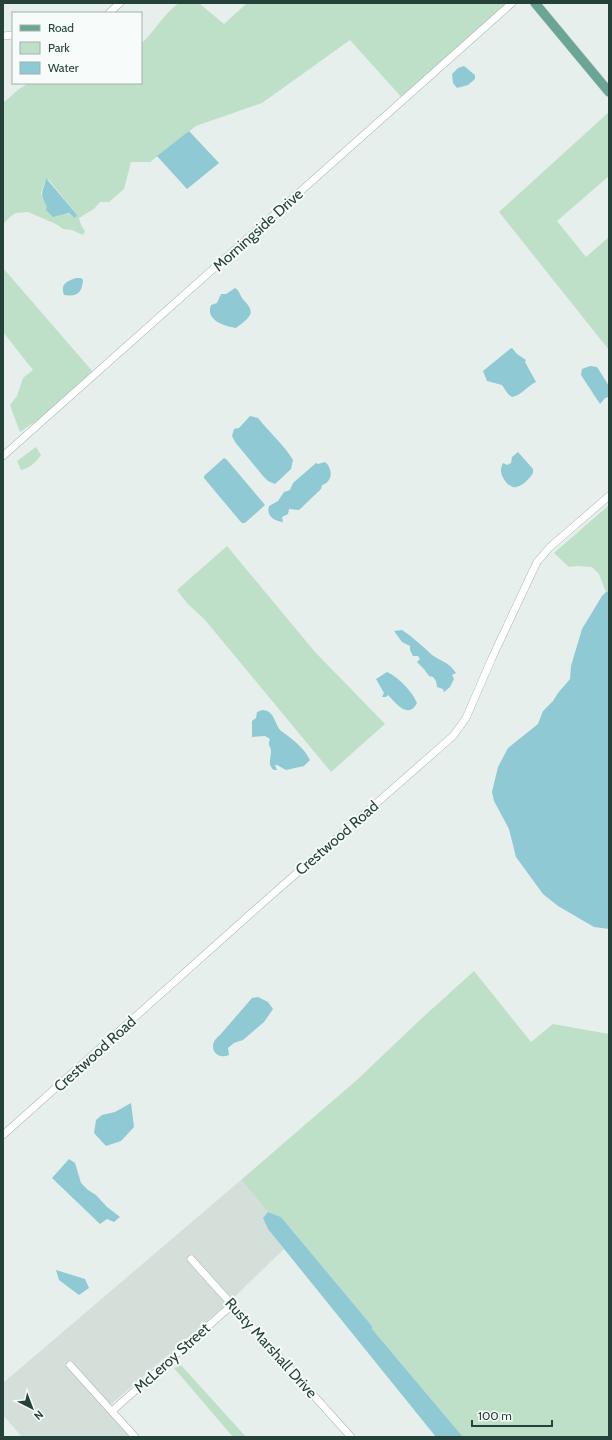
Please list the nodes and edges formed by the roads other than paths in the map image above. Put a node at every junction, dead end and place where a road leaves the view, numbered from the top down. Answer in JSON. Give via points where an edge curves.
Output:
{"nodes":[{"id":1,"x":120,"y":3,"type":"edge"},
{"id":2,"x":512,"y":3,"type":"edge"},
{"id":3,"x":535,"y":3,"type":"edge"},
{"id":4,"x":110,"y":12,"type":"edge"},
{"id":5,"x":609,"y":92,"type":"edge"},
{"id":6,"x":3,"y":456,"type":"edge"},
{"id":7,"x":609,"y":496,"type":"edge"},
{"id":8,"x":3,"y":1135,"type":"edge"},
{"id":9,"x":191,"y":1259,"type":"dead end"},
{"id":10,"x":232,"y":1305,"type":"junction"},
{"id":11,"x":70,"y":1365,"type":"dead end"},
{"id":12,"x":112,"y":1411,"type":"junction"},
{"id":13,"x":135,"y":1437,"type":"edge"},
{"id":14,"x":351,"y":1437,"type":"edge"}],
"edges":[{"from":1,"to":4,"type":"street"},
{"from":2,"to":6,"type":"street","name":"Morningside Drive"},
{"from":3,"to":5,"type":"main road"},
{"from":7,"to":8,"type":"street","name":"Crestwood Road","via":[[550,547],[537,562],[466,718],[453,736]]},
{"from":9,"to":10,"type":"street","name":"Rusty Marshall Drive"},
{"from":10,"to":12,"type":"street","name":"McLeroy Street"},
{"from":10,"to":14,"type":"street","name":"Rusty Marshall Drive"},
{"from":11,"to":12,"type":"street"},
{"from":12,"to":13,"type":"street"}]}
